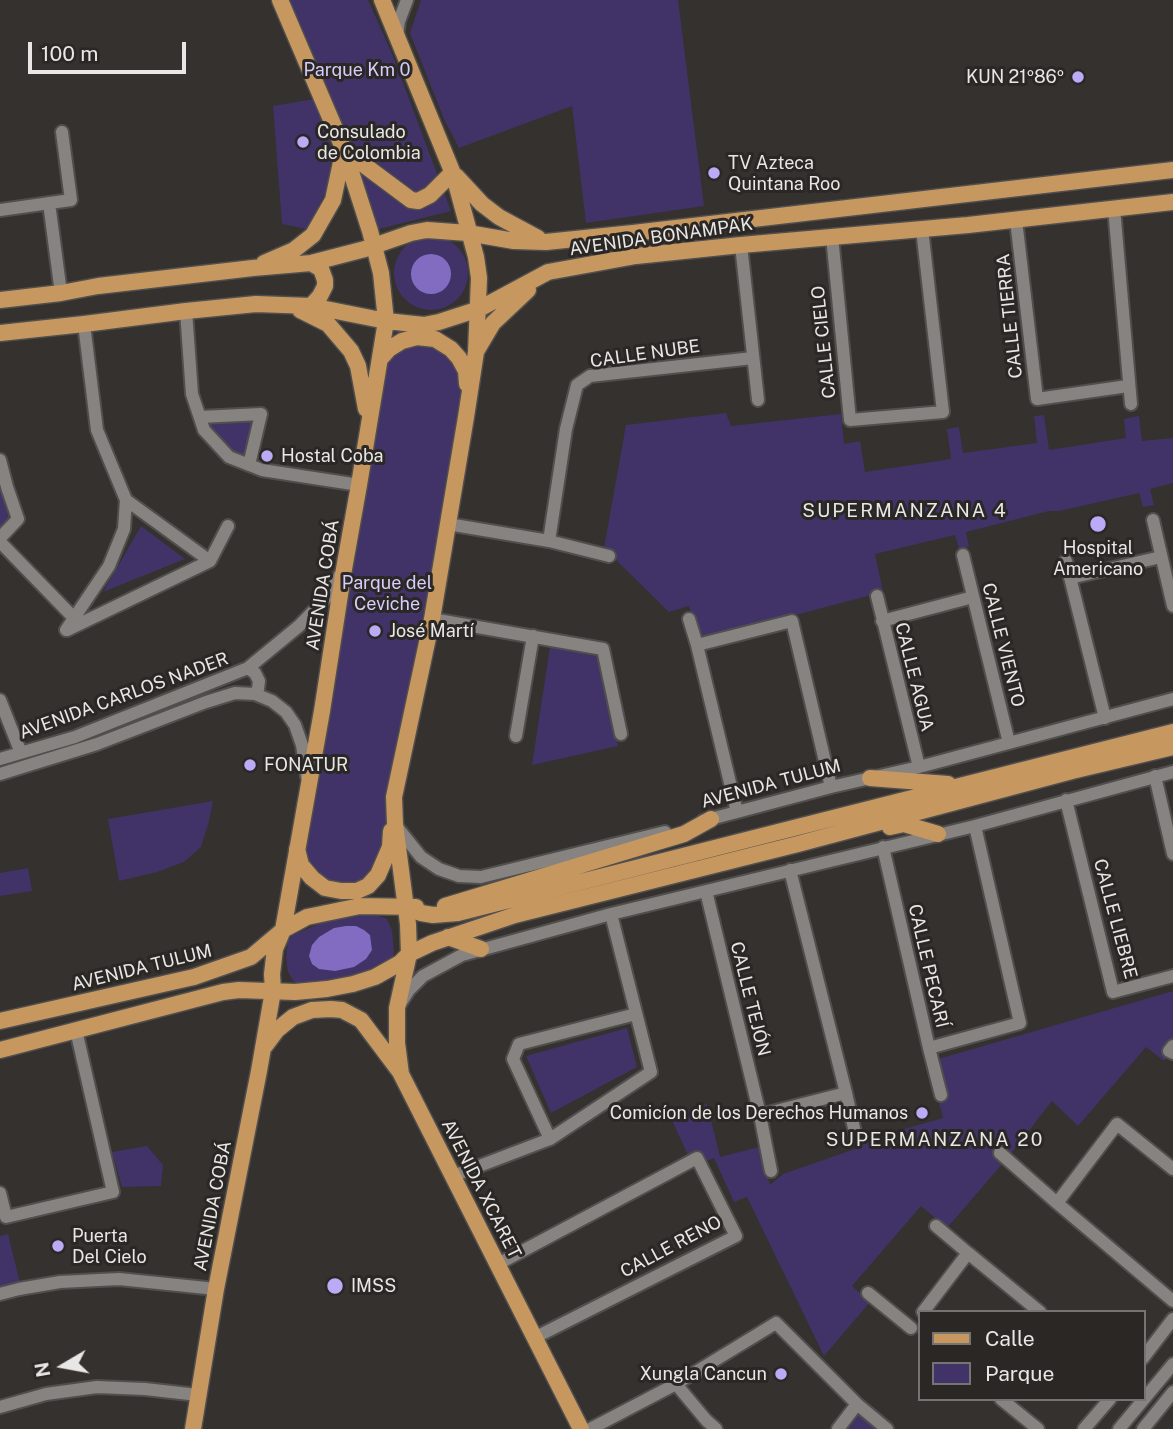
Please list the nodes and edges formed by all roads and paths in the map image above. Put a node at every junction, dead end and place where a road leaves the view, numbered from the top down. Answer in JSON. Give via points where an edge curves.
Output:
{"nodes":[{"id":1,"x":280,"y":0,"type":"edge"},
{"id":2,"x":382,"y":0,"type":"edge"},
{"id":3,"x":407,"y":0,"type":"edge"},
{"id":4,"x":397,"y":36,"type":"junction"},
{"id":5,"x":61,"y":132,"type":"dead end"},
{"id":6,"x":344,"y":150,"type":"junction"},
{"id":7,"x":1173,"y":170,"type":"edge"},
{"id":8,"x":451,"y":171,"type":"junction"},
{"id":9,"x":1173,"y":202,"type":"edge"},
{"id":10,"x":49,"y":203,"type":"junction"},
{"id":11,"x":1114,"y":208,"type":"junction"},
{"id":12,"x":0,"y":209,"type":"edge"},
{"id":13,"x":1016,"y":219,"type":"junction"},
{"id":14,"x":694,"y":225,"type":"junction"},
{"id":15,"x":922,"y":229,"type":"junction"},
{"id":16,"x":443,"y":231,"type":"junction"},
{"id":17,"x":468,"y":233,"type":"junction"},
{"id":18,"x":633,"y":233,"type":"junction"},
{"id":19,"x":402,"y":236,"type":"junction"},
{"id":20,"x":832,"y":236,"type":"junction"},
{"id":21,"x":546,"y":242,"type":"junction"},
{"id":22,"x":741,"y":244,"type":"junction"},
{"id":23,"x":374,"y":246,"type":"junction"},
{"id":24,"x":698,"y":249,"type":"junction"},
{"id":25,"x":636,"y":256,"type":"junction"},
{"id":26,"x":476,"y":257,"type":"junction"},
{"id":27,"x":311,"y":263,"type":"junction"},
{"id":28,"x":253,"y":268,"type":"junction"},
{"id":29,"x":548,"y":272,"type":"junction"},
{"id":30,"x":381,"y":273,"type":"junction"},
{"id":31,"x":479,"y":278,"type":"junction"},
{"id":32,"x":61,"y":293,"type":"junction"},
{"id":33,"x":384,"y":294,"type":"junction"},
{"id":34,"x":0,"y":300,"type":"edge"},
{"id":35,"x":288,"y":304,"type":"junction"},
{"id":36,"x":311,"y":306,"type":"junction"},
{"id":37,"x":479,"y":309,"type":"junction"},
{"id":38,"x":186,"y":311,"type":"junction"},
{"id":39,"x":452,"y":317,"type":"junction"},
{"id":40,"x":386,"y":321,"type":"junction"},
{"id":41,"x":84,"y":324,"type":"junction"},
{"id":42,"x":410,"y":324,"type":"junction"},
{"id":43,"x":0,"y":333,"type":"edge"},
{"id":44,"x":476,"y":352,"type":"junction"},
{"id":45,"x":381,"y":358,"type":"junction"},
{"id":46,"x":753,"y":358,"type":"junction"},
{"id":47,"x":1128,"y":386,"type":"junction"},
{"id":48,"x":758,"y":400,"type":"dead end"},
{"id":49,"x":1131,"y":404,"type":"dead end"},
{"id":50,"x":468,"y":405,"type":"junction"},
{"id":51,"x":200,"y":417,"type":"junction"},
{"id":52,"x":369,"y":427,"type":"junction"},
{"id":53,"x":0,"y":460,"type":"edge"},
{"id":54,"x":249,"y":465,"type":"junction"},
{"id":55,"x":359,"y":485,"type":"junction"},
{"id":56,"x":126,"y":500,"type":"junction"},
{"id":57,"x":1153,"y":520,"type":"dead end"},
{"id":58,"x":448,"y":524,"type":"junction"},
{"id":59,"x":228,"y":526,"type":"dead end"},
{"id":60,"x":0,"y":540,"type":"edge"},
{"id":61,"x":549,"y":541,"type":"junction"},
{"id":62,"x":963,"y":555,"type":"dead end"},
{"id":63,"x":609,"y":556,"type":"dead end"},
{"id":64,"x":1161,"y":557,"type":"junction"},
{"id":65,"x":209,"y":561,"type":"junction"},
{"id":66,"x":1066,"y":561,"type":"dead end"},
{"id":67,"x":344,"y":569,"type":"junction"},
{"id":68,"x":1070,"y":578,"type":"junction"},
{"id":69,"x":877,"y":596,"type":"dead end"},
{"id":70,"x":973,"y":597,"type":"junction"},
{"id":71,"x":1173,"y":606,"type":"edge"},
{"id":72,"x":74,"y":618,"type":"junction"},
{"id":73,"x":432,"y":619,"type":"junction"},
{"id":74,"x":688,"y":619,"type":"dead end"},
{"id":75,"x":882,"y":621,"type":"junction"},
{"id":76,"x":533,"y":636,"type":"junction"},
{"id":77,"x":697,"y":645,"type":"junction"},
{"id":78,"x":248,"y":668,"type":"junction"},
{"id":79,"x":255,"y":694,"type":"junction"},
{"id":80,"x":1173,"y":699,"type":"edge"},
{"id":81,"x":0,"y":700,"type":"edge"},
{"id":82,"x":1105,"y":718,"type":"junction"},
{"id":83,"x":1173,"y":732,"type":"edge"},
{"id":84,"x":621,"y":734,"type":"dead end"},
{"id":85,"x":516,"y":736,"type":"dead end"},
{"id":86,"x":1009,"y":743,"type":"junction"},
{"id":87,"x":1173,"y":747,"type":"edge"},
{"id":88,"x":21,"y":753,"type":"junction"},
{"id":89,"x":0,"y":759,"type":"edge"},
{"id":90,"x":919,"y":767,"type":"junction"},
{"id":91,"x":1173,"y":772,"type":"edge"},
{"id":92,"x":0,"y":774,"type":"edge"},
{"id":93,"x":1155,"y":776,"type":"junction"},
{"id":94,"x":870,"y":778,"type":"junction"},
{"id":95,"x":309,"y":785,"type":"junction"},
{"id":96,"x":965,"y":785,"type":"junction"},
{"id":97,"x":831,"y":787,"type":"junction"},
{"id":98,"x":394,"y":797,"type":"junction"},
{"id":99,"x":1066,"y":800,"type":"junction"},
{"id":100,"x":737,"y":811,"type":"junction"},
{"id":101,"x":711,"y":819,"type":"junction"},
{"id":102,"x":395,"y":824,"type":"junction"},
{"id":103,"x":975,"y":826,"type":"junction"},
{"id":104,"x":938,"y":834,"type":"junction"},
{"id":105,"x":799,"y":844,"type":"junction"},
{"id":106,"x":297,"y":848,"type":"junction"},
{"id":107,"x":884,"y":848,"type":"junction"},
{"id":108,"x":1173,"y":854,"type":"edge"},
{"id":109,"x":790,"y":870,"type":"junction"},
{"id":110,"x":706,"y":891,"type":"junction"},
{"id":111,"x":406,"y":907,"type":"junction"},
{"id":112,"x":611,"y":914,"type":"junction"},
{"id":113,"x":283,"y":930,"type":"junction"},
{"id":114,"x":447,"y":937,"type":"junction"},
{"id":115,"x":481,"y":949,"type":"junction"},
{"id":116,"x":409,"y":954,"type":"junction"},
{"id":117,"x":237,"y":962,"type":"junction"},
{"id":118,"x":1173,"y":976,"type":"edge"},
{"id":119,"x":239,"y":990,"type":"junction"},
{"id":120,"x":273,"y":991,"type":"junction"},
{"id":121,"x":397,"y":1008,"type":"junction"},
{"id":122,"x":636,"y":1014,"type":"junction"},
{"id":123,"x":0,"y":1021,"type":"edge"},
{"id":124,"x":76,"y":1030,"type":"junction"},
{"id":125,"x":1173,"y":1046,"type":"edge"},
{"id":126,"x":263,"y":1048,"type":"junction"},
{"id":127,"x":929,"y":1048,"type":"junction"},
{"id":128,"x":0,"y":1050,"type":"edge"},
{"id":129,"x":1173,"y":1054,"type":"edge"},
{"id":130,"x":401,"y":1074,"type":"junction"},
{"id":131,"x":846,"y":1093,"type":"junction"},
{"id":132,"x":941,"y":1095,"type":"dead end"},
{"id":133,"x":760,"y":1115,"type":"junction"},
{"id":134,"x":856,"y":1137,"type":"dead end"},
{"id":135,"x":550,"y":1139,"type":"junction"},
{"id":136,"x":1000,"y":1153,"type":"dead end"},
{"id":137,"x":1173,"y":1169,"type":"edge"},
{"id":138,"x":771,"y":1171,"type":"dead end"},
{"id":139,"x":453,"y":1176,"type":"junction"},
{"id":140,"x":0,"y":1193,"type":"edge"},
{"id":141,"x":1057,"y":1203,"type":"junction"},
{"id":142,"x":936,"y":1226,"type":"dead end"},
{"id":143,"x":968,"y":1252,"type":"junction"},
{"id":144,"x":498,"y":1264,"type":"junction"},
{"id":145,"x":216,"y":1289,"type":"junction"},
{"id":146,"x":868,"y":1293,"type":"dead end"},
{"id":147,"x":0,"y":1294,"type":"edge"},
{"id":148,"x":1173,"y":1301,"type":"edge"},
{"id":149,"x":924,"y":1310,"type":"edge"},
{"id":150,"x":1039,"y":1310,"type":"edge"},
{"id":151,"x":1173,"y":1319,"type":"edge"},
{"id":152,"x":917,"y":1326,"type":"edge"},
{"id":153,"x":534,"y":1338,"type":"junction"},
{"id":154,"x":1145,"y":1355,"type":"edge"},
{"id":155,"x":1173,"y":1364,"type":"edge"},
{"id":156,"x":676,"y":1384,"type":"junction"},
{"id":157,"x":1173,"y":1392,"type":"edge"},
{"id":158,"x":198,"y":1395,"type":"junction"},
{"id":159,"x":1145,"y":1398,"type":"edge"},
{"id":160,"x":1003,"y":1401,"type":"edge"},
{"id":161,"x":1108,"y":1401,"type":"edge"},
{"id":162,"x":1142,"y":1401,"type":"edge"},
{"id":163,"x":857,"y":1404,"type":"junction"},
{"id":164,"x":0,"y":1407,"type":"edge"},
{"id":165,"x":193,"y":1429,"type":"edge"},
{"id":166,"x":581,"y":1429,"type":"edge"},
{"id":167,"x":590,"y":1429,"type":"edge"},
{"id":168,"x":716,"y":1429,"type":"edge"},
{"id":169,"x":838,"y":1429,"type":"edge"},
{"id":170,"x":887,"y":1429,"type":"edge"},
{"id":171,"x":1038,"y":1429,"type":"edge"},
{"id":172,"x":1084,"y":1429,"type":"edge"},
{"id":173,"x":1119,"y":1429,"type":"edge"},
{"id":174,"x":1143,"y":1429,"type":"edge"}],
"edges":[{"from":1,"to":6,"type":"main road","name":"AVENIDA COBÁ"},
{"from":2,"to":4,"type":"main road"},
{"from":3,"to":4,"type":"street"},
{"from":4,"to":8,"type":"main road"},
{"from":5,"to":10,"type":"street","via":[[71,200]]},
{"from":6,"to":8,"type":"main road","via":[[411,200],[430,195]]},
{"from":6,"to":23,"type":"main road","name":"AVENIDA COBÁ"},
{"from":6,"to":28,"type":"main road","via":[[333,200],[313,235],[294,250]]},
{"from":7,"to":14,"type":"main road","name":"AVENIDA BONAMPAK"},
{"from":8,"to":17,"type":"main road"},
{"from":8,"to":21,"type":"main road","via":[[499,217]]},
{"from":9,"to":11,"type":"main road","name":"AVENIDA BONAMPAK"},
{"from":10,"to":12,"type":"street"},
{"from":10,"to":32,"type":"street"},
{"from":11,"to":13,"type":"main road","name":"AVENIDA BONAMPAK"},
{"from":11,"to":47,"type":"street"},
{"from":13,"to":15,"type":"main road","name":"AVENIDA BONAMPAK"},
{"from":13,"to":47,"type":"street","name":"CALLE TIERRA","via":[[1037,400]]},
{"from":14,"to":18,"type":"main road","name":"AVENIDA BONAMPAK"},
{"from":14,"to":24,"type":"main road","via":[[686,237]]},
{"from":15,"to":20,"type":"main road","name":"AVENIDA BONAMPAK"},
{"from":15,"to":20,"type":"street","name":"CALLE CIELO","via":[[943,412],[850,420]]},
{"from":16,"to":17,"type":"main road","name":"AVENIDA BONAMPAK"},
{"from":16,"to":19,"type":"main road","name":"AVENIDA BONAMPAK"},
{"from":16,"to":26,"type":"main road"},
{"from":17,"to":21,"type":"main road","name":"AVENIDA BONAMPAK"},
{"from":17,"to":26,"type":"main road"},
{"from":18,"to":21,"type":"main road","name":"AVENIDA BONAMPAK"},
{"from":18,"to":25,"type":"main road","via":[[642,244]]},
{"from":19,"to":23,"type":"main road","name":"AVENIDA BONAMPAK"},
{"from":19,"to":30,"type":"main road"},
{"from":20,"to":22,"type":"main road","name":"AVENIDA BONAMPAK"},
{"from":22,"to":24,"type":"main road","name":"AVENIDA BONAMPAK"},
{"from":22,"to":46,"type":"street"},
{"from":23,"to":27,"type":"main road","name":"AVENIDA BONAMPAK"},
{"from":23,"to":30,"type":"main road","name":"AVENIDA COBÁ"},
{"from":24,"to":25,"type":"main road","name":"AVENIDA BONAMPAK"},
{"from":25,"to":29,"type":"main road","name":"AVENIDA BONAMPAK"},
{"from":26,"to":31,"type":"main road"},
{"from":27,"to":28,"type":"main road","name":"AVENIDA BONAMPAK"},
{"from":27,"to":36,"type":"main road","via":[[321,270],[325,286]]},
{"from":28,"to":32,"type":"main road","name":"AVENIDA BONAMPAK"},
{"from":29,"to":37,"type":"main road","name":"AVENIDA BONAMPAK"},
{"from":29,"to":44,"type":"main road","via":[[493,323]]},
{"from":30,"to":33,"type":"main road","name":"AVENIDA COBÁ"},
{"from":31,"to":37,"type":"main road"},
{"from":31,"to":39,"type":"main road"},
{"from":32,"to":34,"type":"main road","name":"AVENIDA BONAMPAK"},
{"from":33,"to":40,"type":"main road","name":"AVENIDA COBÁ"},
{"from":33,"to":42,"type":"main road","via":[[388,304]]},
{"from":35,"to":36,"type":"main road","name":"AVENIDA BONAMPAK"},
{"from":35,"to":38,"type":"main road","name":"AVENIDA BONAMPAK"},
{"from":35,"to":52,"type":"main road","via":[[328,324],[351,351],[363,383]]},
{"from":36,"to":40,"type":"main road","name":"AVENIDA BONAMPAK"},
{"from":37,"to":39,"type":"main road","name":"AVENIDA BONAMPAK"},
{"from":37,"to":44,"type":"main road"},
{"from":38,"to":41,"type":"main road","name":"AVENIDA BONAMPAK"},
{"from":38,"to":51,"type":"street","via":[[192,394]]},
{"from":39,"to":42,"type":"main road","name":"AVENIDA BONAMPAK"},
{"from":40,"to":42,"type":"main road","name":"AVENIDA BONAMPAK"},
{"from":40,"to":45,"type":"main road","name":"AVENIDA COBÁ"},
{"from":41,"to":43,"type":"main road","name":"AVENIDA BONAMPAK"},
{"from":41,"to":56,"type":"street","via":[[97,430]]},
{"from":44,"to":50,"type":"main road"},
{"from":45,"to":50,"type":"main road","via":[[409,338],[441,342],[463,363]]},
{"from":45,"to":52,"type":"main road","name":"AVENIDA COBÁ"},
{"from":46,"to":48,"type":"street"},
{"from":46,"to":61,"type":"street","name":"CALLE NUBE","via":[[590,376],[577,385]]},
{"from":47,"to":49,"type":"street"},
{"from":50,"to":58,"type":"main road"},
{"from":51,"to":54,"type":"street","via":[[204,430],[229,457]]},
{"from":51,"to":54,"type":"street","via":[[261,414]]},
{"from":52,"to":55,"type":"main road","name":"AVENIDA COBÁ"},
{"from":53,"to":60,"type":"street","via":[[18,519]]},
{"from":54,"to":55,"type":"street"},
{"from":55,"to":67,"type":"main road","name":"AVENIDA COBÁ"},
{"from":56,"to":65,"type":"street"},
{"from":56,"to":72,"type":"street","via":[[124,528],[109,566]]},
{"from":57,"to":64,"type":"street"},
{"from":58,"to":61,"type":"street"},
{"from":58,"to":73,"type":"main road"},
{"from":59,"to":65,"type":"street"},
{"from":60,"to":72,"type":"street"},
{"from":61,"to":63,"type":"street"},
{"from":62,"to":70,"type":"street","name":"CALLE VIENTO"},
{"from":64,"to":68,"type":"street"},
{"from":64,"to":71,"type":"street"},
{"from":65,"to":72,"type":"street","via":[[66,630]]},
{"from":66,"to":68,"type":"street"},
{"from":67,"to":78,"type":"street","name":"AVENIDA CARLOS NADER","via":[[329,595],[299,626]]},
{"from":67,"to":95,"type":"main road","name":"AVENIDA COBÁ"},
{"from":68,"to":82,"type":"street"},
{"from":69,"to":75,"type":"street","name":"CALLE AGUA"},
{"from":70,"to":75,"type":"street"},
{"from":70,"to":86,"type":"street","name":"CALLE VIENTO"},
{"from":73,"to":76,"type":"street"},
{"from":73,"to":98,"type":"main road"},
{"from":74,"to":77,"type":"street"},
{"from":75,"to":90,"type":"street","name":"CALLE AGUA"},
{"from":76,"to":84,"type":"street","via":[[603,649]]},
{"from":76,"to":85,"type":"street"},
{"from":77,"to":97,"type":"street","via":[[792,621]]},
{"from":77,"to":100,"type":"street"},
{"from":78,"to":79,"type":"street","via":[[259,681]]},
{"from":78,"to":88,"type":"street","name":"AVENIDA CARLOS NADER","via":[[75,737]]},
{"from":79,"to":92,"type":"street","name":"AVENIDA CARLOS NADER","via":[[235,693],[206,702],[97,744]]},
{"from":79,"to":95,"type":"street","via":[[272,701],[295,725]]},
{"from":80,"to":82,"type":"street","name":"AVENIDA TULUM"},
{"from":81,"to":88,"type":"street"},
{"from":82,"to":86,"type":"street","name":"AVENIDA TULUM"},
{"from":83,"to":96,"type":"main road"},
{"from":86,"to":90,"type":"street","name":"AVENIDA TULUM"},
{"from":87,"to":105,"type":"main road"},
{"from":88,"to":89,"type":"street","name":"AVENIDA CARLOS NADER"},
{"from":90,"to":94,"type":"street","name":"AVENIDA TULUM"},
{"from":91,"to":93,"type":"street"},
{"from":93,"to":99,"type":"street"},
{"from":93,"to":108,"type":"street"},
{"from":94,"to":96,"type":"main road"},
{"from":94,"to":97,"type":"street","name":"AVENIDA TULUM"},
{"from":95,"to":106,"type":"main road","name":"AVENIDA COBÁ"},
{"from":96,"to":111,"type":"main road","via":[[458,913],[433,915]]},
{"from":97,"to":100,"type":"street","name":"AVENIDA TULUM"},
{"from":98,"to":102,"type":"main road"},
{"from":98,"to":106,"type":"main road","via":[[390,846],[368,886],[357,891],[325,888],[301,865]]},
{"from":99,"to":103,"type":"street"},
{"from":99,"to":118,"type":"street","name":"CALLE LIEBRE","via":[[1113,992]]},
{"from":100,"to":101,"type":"street","name":"AVENIDA TULUM"},
{"from":101,"to":102,"type":"street","name":"AVENIDA TULUM","via":[[481,877],[459,876],[421,858]]},
{"from":101,"to":111,"type":"main road","via":[[684,834],[448,905]]},
{"from":102,"to":111,"type":"main road"},
{"from":103,"to":104,"type":"street"},
{"from":103,"to":127,"type":"street","name":"CALLE PECARÍ","via":[[1020,1023]]},
{"from":104,"to":105,"type":"main road","via":[[904,824]]},
{"from":104,"to":107,"type":"street"},
{"from":105,"to":114,"type":"main road","via":[[515,915]]},
{"from":106,"to":113,"type":"main road","name":"AVENIDA COBÁ"},
{"from":107,"to":109,"type":"street"},
{"from":107,"to":127,"type":"street","name":"CALLE PECARÍ"},
{"from":109,"to":110,"type":"street"},
{"from":109,"to":131,"type":"street"},
{"from":110,"to":112,"type":"street"},
{"from":110,"to":133,"type":"street","name":"CALLE TEJÓN"},
{"from":111,"to":113,"type":"main road","name":"AVENIDA TULUM","via":[[360,906],[307,917]]},
{"from":111,"to":116,"type":"main road","name":"AVENIDA XCARET"},
{"from":112,"to":115,"type":"street"},
{"from":112,"to":122,"type":"street"},
{"from":113,"to":117,"type":"main road","name":"AVENIDA TULUM","via":[[251,957]]},
{"from":113,"to":120,"type":"main road","name":"AVENIDA COBÁ","via":[[275,949]]},
{"from":114,"to":115,"type":"main road"},
{"from":114,"to":116,"type":"main road"},
{"from":115,"to":121,"type":"street","via":[[423,976]]},
{"from":116,"to":120,"type":"main road","via":[[375,977],[353,984]]},
{"from":116,"to":121,"type":"main road","name":"AVENIDA XCARET"},
{"from":117,"to":119,"type":"main road","via":[[243,975]]},
{"from":117,"to":123,"type":"main road","name":"AVENIDA TULUM","via":[[194,977]]},
{"from":119,"to":120,"type":"main road"},
{"from":119,"to":124,"type":"main road"},
{"from":120,"to":126,"type":"main road","name":"AVENIDA COBÁ"},
{"from":121,"to":130,"type":"main road","name":"AVENIDA XCARET"},
{"from":122,"to":135,"type":"street","via":[[651,1072]]},
{"from":122,"to":135,"type":"street","via":[[519,1044],[513,1059]]},
{"from":124,"to":128,"type":"main road"},
{"from":124,"to":140,"type":"street","via":[[113,1192],[6,1216]]},
{"from":125,"to":129,"type":"street"},
{"from":126,"to":130,"type":"main road","via":[[293,1017],[312,1010],[342,1010],[361,1020]]},
{"from":126,"to":145,"type":"main road","name":"AVENIDA COBÁ"},
{"from":127,"to":132,"type":"street"},
{"from":130,"to":139,"type":"main road","name":"AVENIDA XCARET"},
{"from":131,"to":133,"type":"street"},
{"from":131,"to":134,"type":"street"},
{"from":133,"to":138,"type":"street","name":"CALLE TEJÓN"},
{"from":135,"to":139,"type":"street"},
{"from":136,"to":141,"type":"street"},
{"from":137,"to":141,"type":"street","via":[[1117,1125]]},
{"from":139,"to":144,"type":"main road","name":"AVENIDA XCARET"},
{"from":141,"to":148,"type":"street"},
{"from":142,"to":143,"type":"street"},
{"from":143,"to":149,"type":"street"},
{"from":143,"to":150,"type":"street"},
{"from":144,"to":153,"type":"main road","name":"AVENIDA XCARET"},
{"from":144,"to":153,"type":"street","name":"CALLE RENO","via":[[697,1158],[736,1236]]},
{"from":145,"to":147,"type":"street","via":[[119,1279],[61,1282]]},
{"from":145,"to":158,"type":"main road","name":"AVENIDA COBÁ"},
{"from":146,"to":152,"type":"street"},
{"from":151,"to":154,"type":"street"},
{"from":153,"to":166,"type":"main road","name":"AVENIDA XCARET"},
{"from":155,"to":159,"type":"street"},
{"from":156,"to":163,"type":"street","via":[[776,1323]]},
{"from":156,"to":167,"type":"street"},
{"from":156,"to":168,"type":"street"},
{"from":157,"to":174,"type":"street"},
{"from":158,"to":164,"type":"street","via":[[97,1387]]},
{"from":158,"to":165,"type":"main road","name":"AVENIDA COBÁ"},
{"from":160,"to":171,"type":"street"},
{"from":161,"to":172,"type":"street"},
{"from":162,"to":173,"type":"street"},
{"from":163,"to":169,"type":"street"},
{"from":163,"to":170,"type":"street"}]}
